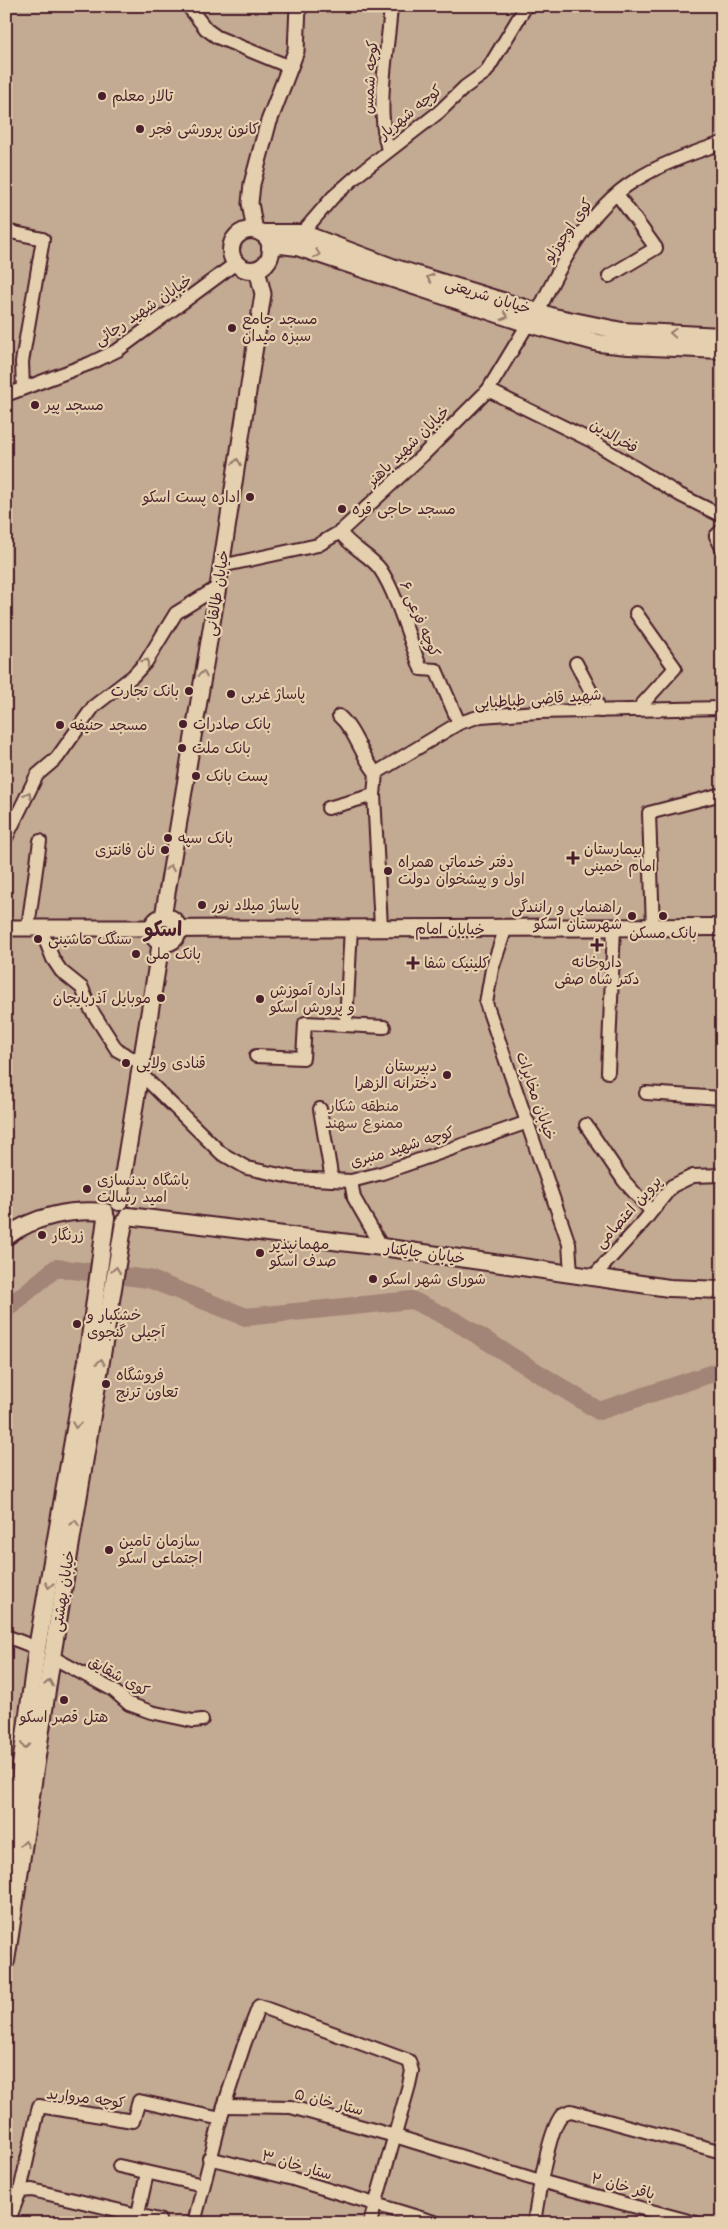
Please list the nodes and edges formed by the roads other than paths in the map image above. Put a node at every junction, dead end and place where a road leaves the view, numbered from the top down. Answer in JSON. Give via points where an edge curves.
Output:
{"nodes":[{"id":1,"x":298,"y":6,"type":"edge"},
{"id":2,"x":391,"y":6,"type":"edge"},
{"id":3,"x":526,"y":6,"type":"edge"},
{"id":4,"x":191,"y":8,"type":"edge"},
{"id":5,"x":290,"y":67,"type":"junction"},
{"id":6,"x":722,"y":143,"type":"edge"},
{"id":7,"x":388,"y":150,"type":"junction"},
{"id":8,"x":617,"y":194,"type":"junction"},
{"id":9,"x":6,"y":231,"type":"edge"},
{"id":10,"x":258,"y":232,"type":"junction"},
{"id":11,"x":302,"y":233,"type":"junction"},
{"id":12,"x":270,"y":248,"type":"junction"},
{"id":13,"x":236,"y":263,"type":"junction"},
{"id":14,"x":256,"y":269,"type":"junction"},
{"id":15,"x":609,"y":276,"type":"dead end"},
{"id":16,"x":533,"y":318,"type":"junction"},
{"id":17,"x":722,"y":336,"type":"edge"},
{"id":18,"x":722,"y":350,"type":"edge"},
{"id":19,"x":23,"y":388,"type":"junction"},
{"id":20,"x":488,"y":390,"type":"junction"},
{"id":21,"x":6,"y":395,"type":"edge"},
{"id":22,"x":722,"y":516,"type":"edge"},
{"id":23,"x":722,"y":530,"type":"edge"},
{"id":24,"x":340,"y":532,"type":"junction"},
{"id":25,"x":722,"y":548,"type":"edge"},
{"id":26,"x":221,"y":566,"type":"junction"},
{"id":27,"x":218,"y":587,"type":"junction"},
{"id":28,"x":636,"y":613,"type":"dead end"},
{"id":29,"x":576,"y":662,"type":"dead end"},
{"id":30,"x":722,"y":708,"type":"edge"},
{"id":31,"x":638,"y":710,"type":"junction"},
{"id":32,"x":601,"y":711,"type":"junction"},
{"id":33,"x":339,"y":716,"type":"dead end"},
{"id":34,"x":458,"y":723,"type":"junction"},
{"id":35,"x":376,"y":773,"type":"junction"},
{"id":36,"x":722,"y":794,"type":"edge"},
{"id":37,"x":374,"y":795,"type":"junction"},
{"id":38,"x":328,"y":808,"type":"dead end"},
{"id":39,"x":6,"y":838,"type":"edge"},
{"id":40,"x":40,"y":841,"type":"dead end"},
{"id":41,"x":158,"y":922,"type":"junction"},
{"id":42,"x":34,"y":927,"type":"junction"},
{"id":43,"x":351,"y":927,"type":"junction"},
{"id":44,"x":381,"y":927,"type":"junction"},
{"id":45,"x":722,"y":927,"type":"edge"},
{"id":46,"x":6,"y":928,"type":"edge"},
{"id":47,"x":614,"y":928,"type":"junction"},
{"id":48,"x":652,"y":928,"type":"junction"},
{"id":49,"x":178,"y":929,"type":"junction"},
{"id":50,"x":505,"y":930,"type":"junction"},
{"id":51,"x":161,"y":942,"type":"junction"},
{"id":52,"x":346,"y":1023,"type":"junction"},
{"id":53,"x":384,"y":1027,"type":"dead end"},
{"id":54,"x":256,"y":1056,"type":"dead end"},
{"id":55,"x":140,"y":1068,"type":"junction"},
{"id":56,"x":608,"y":1072,"type":"dead end"},
{"id":57,"x":646,"y":1093,"type":"dead end"},
{"id":58,"x":722,"y":1098,"type":"edge"},
{"id":59,"x":320,"y":1109,"type":"dead end"},
{"id":60,"x":528,"y":1122,"type":"junction"},
{"id":61,"x":586,"y":1126,"type":"dead end"},
{"id":62,"x":722,"y":1175,"type":"edge"},
{"id":63,"x":332,"y":1180,"type":"junction"},
{"id":64,"x":351,"y":1181,"type":"junction"},
{"id":65,"x":119,"y":1202,"type":"junction"},
{"id":66,"x":651,"y":1211,"type":"junction"},
{"id":67,"x":106,"y":1215,"type":"junction"},
{"id":68,"x":126,"y":1219,"type":"junction"},
{"id":69,"x":6,"y":1237,"type":"edge"},
{"id":70,"x":382,"y":1247,"type":"junction"},
{"id":71,"x":571,"y":1273,"type":"junction"},
{"id":72,"x":593,"y":1277,"type":"junction"},
{"id":73,"x":722,"y":1290,"type":"edge"},
{"id":74,"x":6,"y":1636,"type":"edge"},
{"id":75,"x":37,"y":1648,"type":"junction"},
{"id":76,"x":52,"y":1658,"type":"junction"},
{"id":77,"x":202,"y":1720,"type":"dead end"},
{"id":78,"x":12,"y":1795,"type":"edge"},
{"id":79,"x":6,"y":1876,"type":"edge"},
{"id":80,"x":6,"y":1961,"type":"edge"},
{"id":81,"x":224,"y":2106,"type":"junction"},
{"id":82,"x":221,"y":2119,"type":"junction"},
{"id":83,"x":395,"y":2136,"type":"junction"},
{"id":84,"x":722,"y":2152,"type":"edge"},
{"id":85,"x":209,"y":2158,"type":"junction"},
{"id":86,"x":119,"y":2166,"type":"dead end"},
{"id":87,"x":147,"y":2173,"type":"junction"},
{"id":88,"x":540,"y":2181,"type":"junction"},
{"id":89,"x":203,"y":2185,"type":"junction"},
{"id":90,"x":20,"y":2191,"type":"junction"},
{"id":91,"x":375,"y":2205,"type":"junction"},
{"id":92,"x":138,"y":2214,"type":"junction"},
{"id":93,"x":196,"y":2222,"type":"edge"},
{"id":94,"x":8,"y":2223,"type":"edge"},
{"id":95,"x":159,"y":2223,"type":"edge"},
{"id":96,"x":370,"y":2223,"type":"edge"},
{"id":97,"x":437,"y":2223,"type":"edge"},
{"id":98,"x":534,"y":2223,"type":"edge"},
{"id":99,"x":696,"y":2223,"type":"edge"}],
"edges":[{"from":1,"to":5,"type":"street","via":[[296,51]]},
{"from":2,"to":7,"type":"street","name":"کوچه شمس","via":[[383,115]]},
{"from":3,"to":7,"type":"street","name":"کوچه شهریار","via":[[486,72]]},
{"from":4,"to":5,"type":"street","via":[[206,29],[217,37]]},
{"from":5,"to":10,"type":"street","via":[[268,124],[252,184],[250,203]]},
{"from":6,"to":8,"type":"street","name":"کوی اوجوزلو","via":[[634,180]]},
{"from":7,"to":11,"type":"street","name":"کوچه شهریار","via":[[333,197]]},
{"from":8,"to":15,"type":"street","via":[[656,248]]},
{"from":8,"to":16,"type":"street","name":"کوی اوجوزلو","via":[[586,228],[553,279]]},
{"from":9,"to":19,"type":"street","via":[[43,240],[22,362]]},
{"from":10,"to":11,"type":"main road","name":"خیابان شریعتی"},
{"from":10,"to":12,"type":"main road","via":[[268,240]]},
{"from":10,"to":13,"type":"main road","via":[[243,232],[234,240],[231,252]]},
{"from":16,"to":11,"type":"main road","name":"خیابان شریعتی","one_way":true},
{"from":12,"to":14,"type":"main road","via":[[267,261]]},
{"from":12,"to":16,"type":"main road","name":"خیابان شریعتی","one_way":true,"via":[[281,245],[297,247]]},
{"from":13,"to":14,"type":"main road","via":[[245,269]]},
{"from":13,"to":19,"type":"street","name":"خیابان شهید رجائی","via":[[118,350]]},
{"from":26,"to":14,"type":"street","name":"خیابان طالقانی","one_way":true,"via":[[263,294]]},
{"from":17,"to":16,"type":"main road","name":"خیابان شریعتی","one_way":true,"via":[[622,332]]},
{"from":16,"to":18,"type":"main road","name":"خیابان شریعتی","via":[[599,342]]},
{"from":16,"to":20,"type":"street","name":"خیابان شهید باهنر"},
{"from":19,"to":21,"type":"street","name":"خیابان شهید رجائی"},
{"from":20,"to":22,"type":"street","name":"فخرالدین","via":[[590,440],[680,495]]},
{"from":20,"to":24,"type":"street","name":"خیابان شهید باهنر"},
{"from":23,"to":25,"type":"street","via":[[716,536]]},
{"from":24,"to":26,"type":"street","name":"خیابان شهید باهنر","via":[[318,545]]},
{"from":24,"to":34,"type":"street","name":"کوچه فرعی ۶","via":[[356,550],[379,567],[394,596],[421,669],[436,670]]},
{"from":26,"to":27,"type":"street","name":"خیابان طالقانی"},
{"from":39,"to":27,"type":"street","one_way":true,"via":[[37,776],[57,758],[94,706],[146,662],[176,612]]},
{"from":41,"to":27,"type":"street","name":"خیابان طالقانی","one_way":true},
{"from":28,"to":31,"type":"street","via":[[676,668]]},
{"from":29,"to":32,"type":"street"},
{"from":30,"to":31,"type":"street","name":"شهید قاضی طباطبایی"},
{"from":31,"to":32,"type":"street","name":"شهید قاضی طباطبایی"},
{"from":32,"to":34,"type":"street","name":"شهید قاضی طباطبایی","via":[[482,716]]},
{"from":33,"to":35,"type":"street"},
{"from":34,"to":35,"type":"street","name":"شهید قاضی طباطبایی"},
{"from":35,"to":37,"type":"street"},
{"from":36,"to":48,"type":"street","via":[[649,813]]},
{"from":37,"to":38,"type":"street"},
{"from":37,"to":44,"type":"street"},
{"from":40,"to":42,"type":"street"},
{"from":41,"to":42,"type":"street"},
{"from":41,"to":49,"type":"main road","via":[[175,921]]},
{"from":41,"to":51,"type":"main road","via":[[154,937]]},
{"from":42,"to":46,"type":"street"},
{"from":42,"to":55,"type":"street","name":"کوچه شهید منبری","via":[[61,970],[82,988],[90,1008],[118,1050]]},
{"from":43,"to":44,"type":"main road","name":"خیابان امام"},
{"from":43,"to":49,"type":"main road","name":"خیابان امام"},
{"from":43,"to":52,"type":"street"},
{"from":44,"to":50,"type":"main road","name":"خیابان امام"},
{"from":45,"to":48,"type":"main road","name":"خیابان امام"},
{"from":47,"to":48,"type":"main road","name":"خیابان امام"},
{"from":47,"to":50,"type":"main road","name":"خیابان امام"},
{"from":47,"to":56,"type":"street"},
{"from":49,"to":51,"type":"main road","via":[[173,940]]},
{"from":50,"to":60,"type":"street","name":"خیابان مخابرات","via":[[492,969],[486,1003]]},
{"from":51,"to":55,"type":"main road"},
{"from":52,"to":53,"type":"street"},
{"from":52,"to":54,"type":"street","via":[[306,1023],[303,1058]]},
{"from":55,"to":63,"type":"street","name":"کوچه شهید منبری","via":[[221,1153],[246,1168],[295,1178]]},
{"from":55,"to":65,"type":"main road"},
{"from":57,"to":58,"type":"street"},
{"from":59,"to":63,"type":"street"},
{"from":60,"to":64,"type":"street","name":"کوچه شهید منبری"},
{"from":60,"to":71,"type":"street","name":"خیابان مخابرات","via":[[569,1244]]},
{"from":61,"to":66,"type":"street","via":[[624,1181]]},
{"from":62,"to":66,"type":"street","name":"پروین اعتصامی","via":[[694,1176],[672,1186]]},
{"from":63,"to":64,"type":"street","name":"کوچه شهید منبری"},
{"from":64,"to":70,"type":"street","via":[[354,1198]]},
{"from":65,"to":67,"type":"main road","via":[[111,1203]]},
{"from":65,"to":68,"type":"main road","via":[[127,1208]]},
{"from":66,"to":72,"type":"street","name":"پروین اعتصامی"},
{"from":67,"to":68,"type":"main road","via":[[114,1224]]},
{"from":67,"to":69,"type":"main road","via":[[89,1210],[57,1214],[33,1222]]},
{"from":67,"to":75,"type":"main road","name":"خیابان بهشتی","one_way":true,"via":[[86,1370]]},
{"from":68,"to":70,"type":"main road","name":"خیابان چایکنار"},
{"from":76,"to":68,"type":"main road","name":"خیابان بهشتی","one_way":true},
{"from":70,"to":71,"type":"main road","name":"خیابان چایکنار"},
{"from":71,"to":72,"type":"main road","name":"خیابان چایکنار"},
{"from":72,"to":73,"type":"main road","name":"خیابان چایکنار","via":[[669,1288]]},
{"from":74,"to":75,"type":"street"},
{"from":75,"to":78,"type":"main road","name":"خیابان بهشتی","one_way":true},
{"from":76,"to":77,"type":"street","name":"کوی شقایق","via":[[113,1690],[129,1704],[151,1712]]},
{"from":80,"to":76,"type":"main road","name":"خیابان بهشتی","one_way":true},
{"from":78,"to":79,"type":"main road","name":"خیابان بهشتی"},
{"from":81,"to":82,"type":"street"},
{"from":81,"to":83,"type":"street","name":"ستار خان ۵","via":[[291,2107]]},
{"from":81,"to":83,"type":"street","via":[[259,2006],[410,2061],[412,2071]]},
{"from":82,"to":85,"type":"street"},
{"from":82,"to":90,"type":"street","name":"کوچه مروارید","via":[[139,2101],[133,2121],[39,2106]]},
{"from":83,"to":88,"type":"street","name":"ستار خان ۵"},
{"from":83,"to":91,"type":"street"},
{"from":84,"to":88,"type":"street","via":[[571,2111],[563,2114],[557,2122]]},
{"from":85,"to":89,"type":"street"},
{"from":85,"to":91,"type":"street","name":"ستار خان ۳","via":[[293,2179]]},
{"from":86,"to":87,"type":"street"},
{"from":87,"to":89,"type":"street"},
{"from":87,"to":92,"type":"street"},
{"from":88,"to":98,"type":"street"},
{"from":88,"to":99,"type":"street","name":"باقر خان ۲"},
{"from":89,"to":93,"type":"street"},
{"from":90,"to":92,"type":"street","via":[[32,2190]]},
{"from":90,"to":94,"type":"street"},
{"from":91,"to":96,"type":"street"},
{"from":91,"to":97,"type":"street","name":"ستار خان ۳"},
{"from":92,"to":95,"type":"street","via":[[159,2220]]}]}
